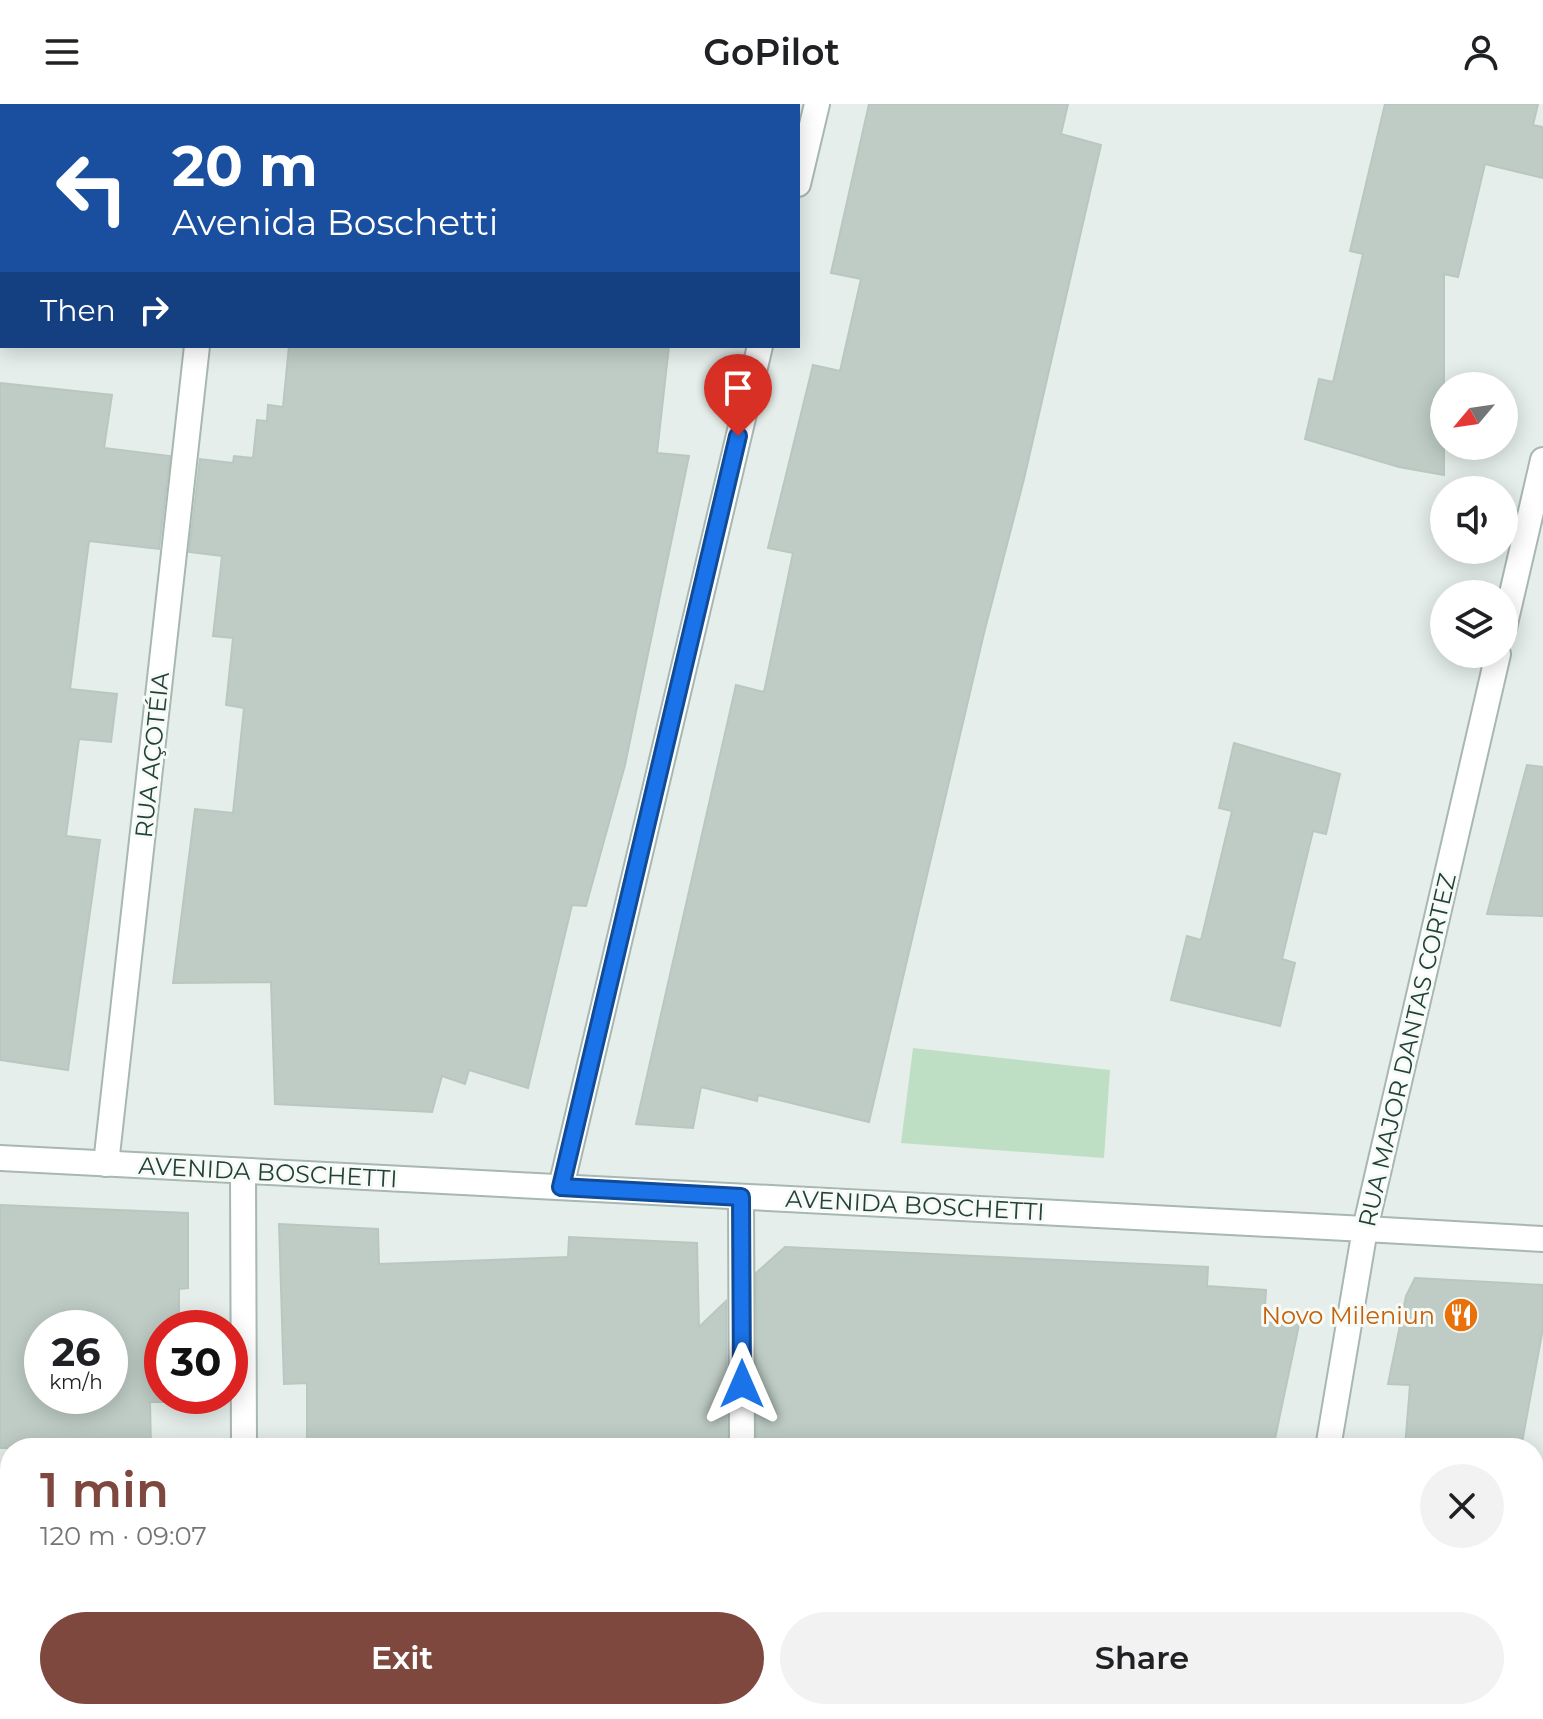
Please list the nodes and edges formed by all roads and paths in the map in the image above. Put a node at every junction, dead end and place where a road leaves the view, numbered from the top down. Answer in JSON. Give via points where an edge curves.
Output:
{"nodes":[{"id":1,"x":817,"y":104,"type":"edge"},
{"id":2,"x":800,"y":176,"type":"edge"},
{"id":3,"x":197,"y":348,"type":"edge"},
{"id":4,"x":760,"y":348,"type":"edge"},
{"id":5,"x":1543,"y":460,"type":"edge"},
{"id":6,"x":1515,"y":580,"type":"edge"},
{"id":7,"x":1495,"y":668,"type":"edge"},
{"id":8,"x":0,"y":1158,"type":"edge"},
{"id":9,"x":106,"y":1164,"type":"junction"},
{"id":10,"x":243,"y":1171,"type":"junction"},
{"id":11,"x":561,"y":1187,"type":"junction"},
{"id":12,"x":741,"y":1197,"type":"junction"},
{"id":13,"x":1365,"y":1229,"type":"junction"},
{"id":14,"x":1543,"y":1239,"type":"edge"},
{"id":15,"x":244,"y":1438,"type":"edge"},
{"id":16,"x":742,"y":1438,"type":"edge"},
{"id":17,"x":1330,"y":1438,"type":"edge"}],
"edges":[{"from":1,"to":2,"type":"street"},
{"from":3,"to":9,"type":"street","name":"RUA AÇOTÉIA"},
{"from":4,"to":11,"type":"street"},
{"from":5,"to":6,"type":"street"},
{"from":7,"to":13,"type":"street","name":"RUA MAJOR DANTAS CORTEZ"},
{"from":8,"to":9,"type":"street","name":"AVENIDA BOSCHETTI"},
{"from":9,"to":10,"type":"street","name":"AVENIDA BOSCHETTI"},
{"from":10,"to":11,"type":"street","name":"AVENIDA BOSCHETTI"},
{"from":10,"to":15,"type":"street"},
{"from":11,"to":12,"type":"street","name":"AVENIDA BOSCHETTI"},
{"from":12,"to":13,"type":"street","name":"AVENIDA BOSCHETTI"},
{"from":12,"to":16,"type":"street"},
{"from":13,"to":14,"type":"street","name":"AVENIDA BOSCHETTI"},
{"from":13,"to":17,"type":"street","name":"RUA MAJOR DANTAS CORTEZ"}]}
